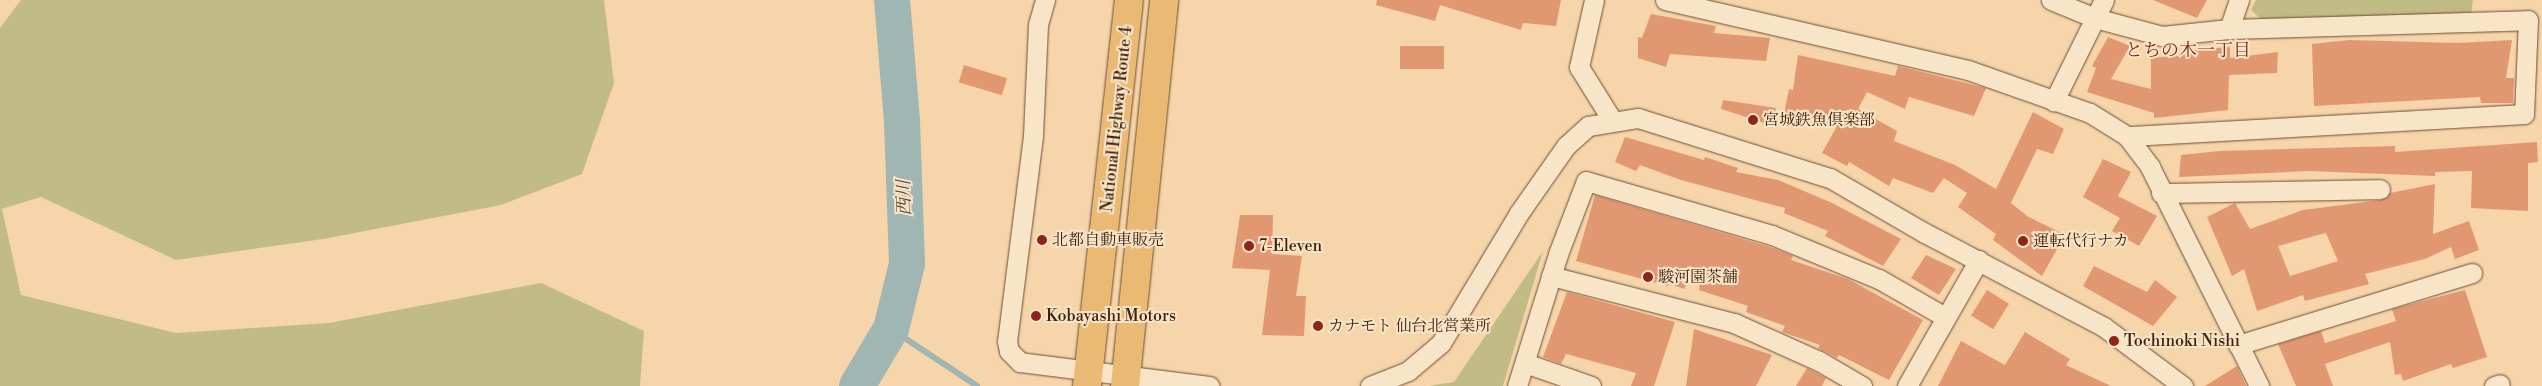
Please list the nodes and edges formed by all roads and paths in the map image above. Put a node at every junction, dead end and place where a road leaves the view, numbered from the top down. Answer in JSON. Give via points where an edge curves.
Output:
{"nodes":[{"id":1,"x":1045,"y":0,"type":"edge"},
{"id":2,"x":1129,"y":0,"type":"edge"},
{"id":3,"x":1164,"y":0,"type":"edge"},
{"id":4,"x":1594,"y":0,"type":"edge"},
{"id":5,"x":1665,"y":0,"type":"edge"},
{"id":6,"x":2051,"y":0,"type":"edge"},
{"id":7,"x":2104,"y":0,"type":"edge"},
{"id":8,"x":2239,"y":0,"type":"edge"},
{"id":9,"x":2095,"y":18,"type":"junction"},
{"id":10,"x":2229,"y":29,"type":"junction"},
{"id":11,"x":2054,"y":101,"type":"junction"},
{"id":12,"x":1612,"y":120,"type":"junction"},
{"id":13,"x":2127,"y":136,"type":"junction"},
{"id":14,"x":2380,"y":188,"type":"dead end"},
{"id":15,"x":2161,"y":193,"type":"junction"},
{"id":16,"x":1979,"y":260,"type":"junction"},
{"id":17,"x":2472,"y":273,"type":"dead end"},
{"id":18,"x":1551,"y":276,"type":"junction"},
{"id":19,"x":1945,"y":317,"type":"junction"},
{"id":20,"x":2238,"y":345,"type":"junction"},
{"id":21,"x":1525,"y":363,"type":"junction"},
{"id":22,"x":1088,"y":379,"type":"edge"},
{"id":23,"x":1126,"y":381,"type":"edge"},
{"id":24,"x":1209,"y":386,"type":"edge"},
{"id":25,"x":1370,"y":386,"type":"edge"},
{"id":26,"x":1517,"y":386,"type":"edge"},
{"id":27,"x":1591,"y":386,"type":"edge"},
{"id":28,"x":1862,"y":386,"type":"edge"},
{"id":29,"x":1907,"y":386,"type":"edge"},
{"id":30,"x":2183,"y":386,"type":"edge"},
{"id":31,"x":2259,"y":386,"type":"edge"}],
"edges":[{"from":1,"to":22,"type":"street","via":[[1038,25],[1033,136],[1007,340],[1009,351],[1020,362]]},
{"from":2,"to":22,"type":"highway","name":"National Highway Route 4"},
{"from":3,"to":23,"type":"highway"},
{"from":4,"to":12,"type":"street","via":[[1579,67]]},
{"from":5,"to":11,"type":"street","via":[[1968,70]]},
{"from":6,"to":9,"type":"street"},
{"from":7,"to":9,"type":"street"},
{"from":8,"to":10,"type":"street"},
{"from":9,"to":10,"type":"street","via":[[2162,36]]},
{"from":9,"to":11,"type":"street"},
{"from":10,"to":13,"type":"street","via":[[2528,20],[2524,114]]},
{"from":11,"to":13,"type":"street","via":[[2090,113]]},
{"from":12,"to":16,"type":"street","via":[[1638,118],[1679,128],[1830,178]]},
{"from":12,"to":25,"type":"street","via":[[1588,126],[1566,146],[1518,213],[1441,343],[1408,371]]},
{"from":13,"to":15,"type":"street","via":[[2150,167]]},
{"from":14,"to":15,"type":"street"},
{"from":15,"to":20,"type":"street"},
{"from":16,"to":19,"type":"street"},
{"from":16,"to":30,"type":"street","via":[[2104,327]]},
{"from":17,"to":20,"type":"street"},
{"from":18,"to":19,"type":"street","via":[[1586,181],[1772,235],[1880,279]]},
{"from":18,"to":21,"type":"street"},
{"from":18,"to":28,"type":"street","via":[[1734,323],[1819,362]]},
{"from":19,"to":29,"type":"street"},
{"from":20,"to":31,"type":"street"},
{"from":21,"to":26,"type":"street"},
{"from":21,"to":27,"type":"street"},
{"from":22,"to":23,"type":"street"},
{"from":23,"to":24,"type":"street"}]}
